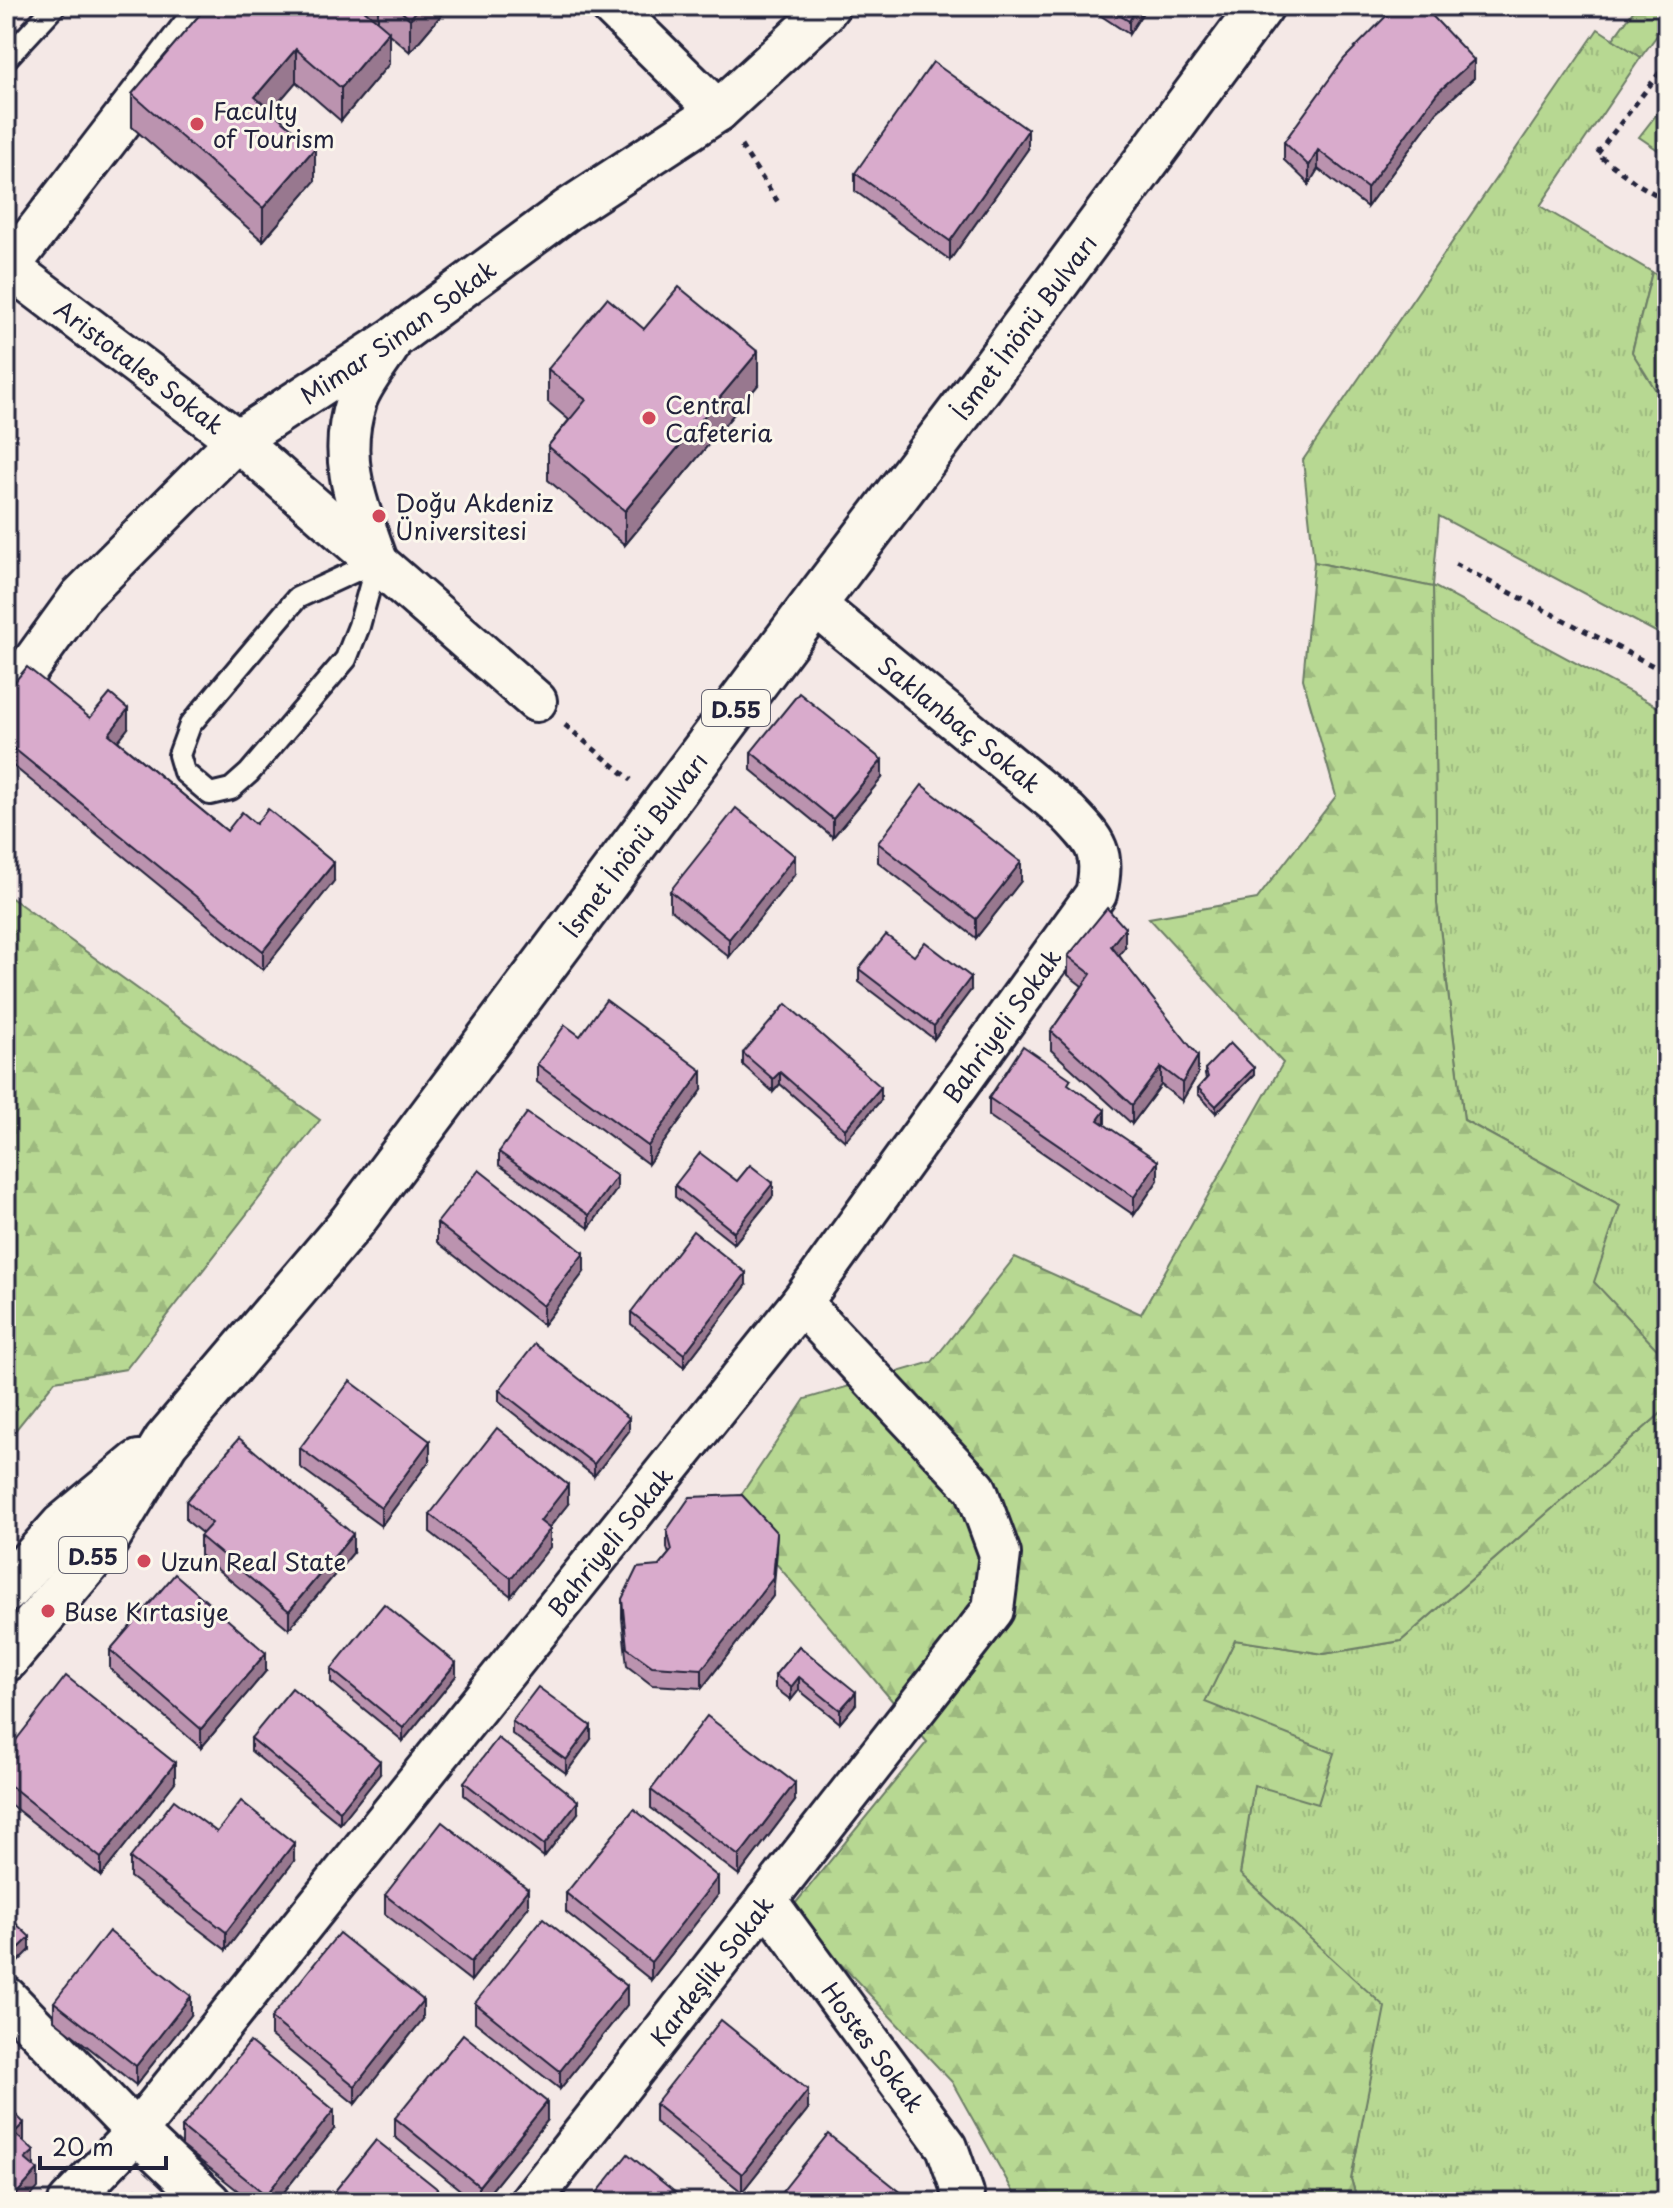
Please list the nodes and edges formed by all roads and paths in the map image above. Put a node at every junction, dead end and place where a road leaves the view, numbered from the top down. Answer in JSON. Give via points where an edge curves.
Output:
{"nodes":[{"id":1,"x":55,"y":6,"type":"edge"},
{"id":2,"x":210,"y":6,"type":"edge"},
{"id":3,"x":611,"y":6,"type":"edge"},
{"id":4,"x":829,"y":6,"type":"edge"},
{"id":5,"x":1261,"y":6,"type":"edge"},
{"id":6,"x":6,"y":59,"type":"edge"},
{"id":7,"x":1667,"y":63,"type":"edge"},
{"id":8,"x":718,"y":111,"type":"junction"},
{"id":9,"x":1667,"y":201,"type":"edge"},
{"id":10,"x":780,"y":205,"type":"dead end"},
{"id":11,"x":8,"y":266,"type":"edge"},
{"id":12,"x":394,"y":338,"type":"junction"},
{"id":13,"x":237,"y":440,"type":"junction"},
{"id":14,"x":377,"y":561,"type":"junction"},
{"id":15,"x":1455,"y":564,"type":"dead end"},
{"id":16,"x":814,"y":604,"type":"junction"},
{"id":17,"x":1667,"y":673,"type":"edge"},
{"id":18,"x":6,"y":699,"type":"edge"},
{"id":19,"x":536,"y":701,"type":"joint"},
{"id":20,"x":662,"y":806,"type":"junction"},
{"id":21,"x":1099,"y":852,"type":"joint"},
{"id":22,"x":801,"y":1303,"type":"junction"},
{"id":23,"x":166,"y":1441,"type":"junction"},
{"id":24,"x":6,"y":1590,"type":"edge"},
{"id":25,"x":6,"y":1659,"type":"edge"},
{"id":26,"x":766,"y":1900,"type":"junction"},
{"id":27,"x":6,"y":1997,"type":"edge"},
{"id":28,"x":136,"y":2132,"type":"junction"},
{"id":29,"x":69,"y":2202,"type":"edge"},
{"id":30,"x":210,"y":2202,"type":"edge"},
{"id":31,"x":530,"y":2202,"type":"edge"},
{"id":32,"x":960,"y":2202,"type":"edge"}],
"edges":[{"from":1,"to":6,"type":"lane"},
{"from":2,"to":11,"type":"street"},
{"from":3,"to":8,"type":"street"},
{"from":4,"to":8,"type":"street","name":"Mimar Sinan Sokak"},
{"from":5,"to":16,"type":"main road","name":"İsmet İnönü Bulvarı","number":"D.55"},
{"from":7,"to":9,"type":"path","via":[[1597,154]]},
{"from":8,"to":10,"type":"path"},
{"from":8,"to":12,"type":"street","name":"Mimar Sinan Sokak","via":[[567,210]]},
{"from":11,"to":13,"type":"street","name":"Aristotales Sokak"},
{"from":12,"to":13,"type":"street","name":"Mimar Sinan Sokak"},
{"from":12,"to":14,"type":"street","via":[[356,399],[348,441],[351,486]]},
{"from":13,"to":14,"type":"street","name":"Aristotales Sokak"},
{"from":13,"to":18,"type":"street","name":"Mimar Sinan Sokak","via":[[80,597]]},
{"from":14,"to":14,"type":"lane","via":[[346,659],[249,773],[231,789],[210,794],[184,772],[179,755],[190,725],[297,598]]},
{"from":14,"to":19,"type":"street","name":"Aristotales Sokak"},
{"from":15,"to":17,"type":"path"},
{"from":16,"to":20,"type":"main road","name":"İsmet İnönü Bulvarı","number":"D.55"},
{"from":16,"to":21,"type":"street","name":"Saklanbaç Sokak","via":[[1068,813]]},
{"from":19,"to":20,"type":"path"},
{"from":20,"to":23,"type":"main road","name":"İsmet İnönü Bulvarı","number":"D.55","via":[[352,1222]]},
{"from":21,"to":22,"type":"street","name":"Bahriyeli Sokak","via":[[1096,894]]},
{"from":22,"to":26,"type":"street","name":"Kardeşlik Sokak","via":[[976,1489],[1000,1554],[993,1610]]},
{"from":22,"to":28,"type":"street","name":"Bahriyeli Sokak"},
{"from":23,"to":24,"type":"main road","name":"İsmet İnönü Bulvarı","number":"D.55","via":[[63,1526]]},
{"from":23,"to":25,"type":"main road","name":"İsmet İnönü Bulvarı","number":"D.55","via":[[105,1542]]},
{"from":26,"to":31,"type":"street","name":"Kardeşlik Sokak"},
{"from":26,"to":32,"type":"street","name":"Hostes Sokak","via":[[947,2147],[963,2193]]},
{"from":27,"to":28,"type":"street"},
{"from":28,"to":29,"type":"street","name":"Bahriyeli Sokak"},
{"from":28,"to":30,"type":"street"}]}
